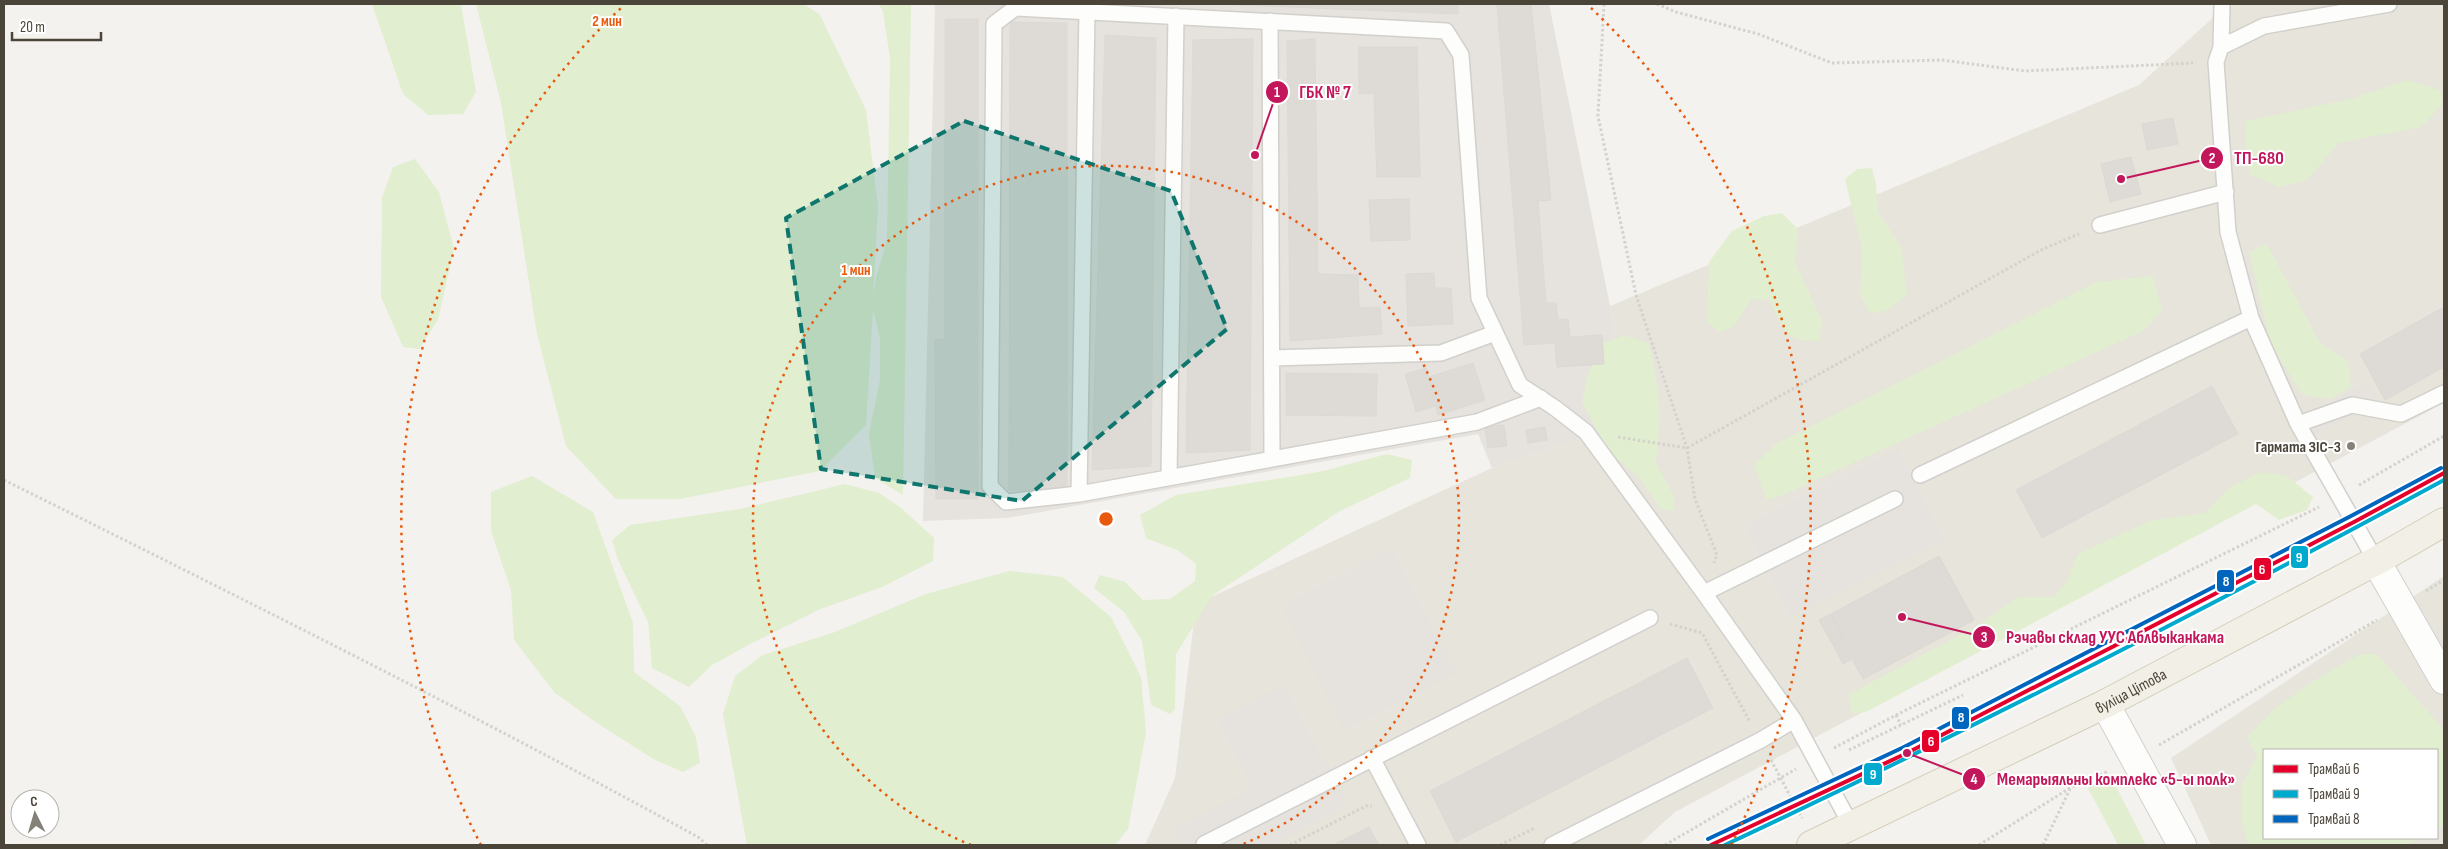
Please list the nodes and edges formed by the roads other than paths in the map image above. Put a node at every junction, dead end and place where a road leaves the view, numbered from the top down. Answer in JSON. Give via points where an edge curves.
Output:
{"nodes":[{"id":1,"x":2222,"y":4,"type":"edge"},
{"id":2,"x":2389,"y":4,"type":"edge"},
{"id":3,"x":1087,"y":11,"type":"junction"},
{"id":4,"x":1176,"y":16,"type":"junction"},
{"id":5,"x":1270,"y":21,"type":"junction"},
{"id":6,"x":2221,"y":47,"type":"junction"},
{"id":7,"x":2226,"y":192,"type":"junction"},
{"id":8,"x":2100,"y":225,"type":"road end"},
{"id":9,"x":2251,"y":318,"type":"junction"},
{"id":10,"x":1495,"y":332,"type":"junction"},
{"id":11,"x":1272,"y":358,"type":"junction"},
{"id":12,"x":2444,"y":393,"type":"edge"},
{"id":13,"x":1541,"y":398,"type":"junction"},
{"id":14,"x":2298,"y":424,"type":"junction"},
{"id":15,"x":1272,"y":459,"type":"junction"},
{"id":16,"x":1920,"y":475,"type":"dead end"},
{"id":17,"x":1169,"y":477,"type":"junction"},
{"id":18,"x":1079,"y":494,"type":"junction"},
{"id":19,"x":1895,"y":500,"type":"dead end"},
{"id":20,"x":2444,"y":522,"type":"edge"},
{"id":21,"x":2376,"y":561,"type":"junction"},
{"id":22,"x":1704,"y":592,"type":"junction"},
{"id":23,"x":1650,"y":618,"type":"road end"},
{"id":24,"x":2444,"y":680,"type":"edge"},
{"id":25,"x":2105,"y":704,"type":"junction"},
{"id":26,"x":1794,"y":720,"type":"junction"},
{"id":27,"x":1372,"y":758,"type":"junction"},
{"id":28,"x":1851,"y":825,"type":"junction"},
{"id":29,"x":1807,"y":834,"type":"edge"},
{"id":30,"x":1204,"y":844,"type":"edge"},
{"id":31,"x":1418,"y":845,"type":"edge"},
{"id":32,"x":1552,"y":845,"type":"edge"},
{"id":33,"x":2182,"y":845,"type":"edge"}],
"edges":[{"from":1,"to":6,"type":"lane"},
{"from":2,"to":6,"type":"lane","via":[[2264,26]]},
{"from":3,"to":4,"type":"lane"},
{"from":3,"to":18,"type":"lane"},
{"from":3,"to":18,"type":"lane","via":[[1015,8],[994,24],[990,486],[1006,502]]},
{"from":4,"to":5,"type":"lane"},
{"from":4,"to":17,"type":"lane"},
{"from":5,"to":10,"type":"lane","via":[[1446,31],[1461,55],[1480,298]]},
{"from":5,"to":11,"type":"lane"},
{"from":6,"to":7,"type":"lane","via":[[2216,62]]},
{"from":7,"to":8,"type":"lane"},
{"from":7,"to":9,"type":"lane","via":[[2228,232]]},
{"from":9,"to":14,"type":"lane"},
{"from":9,"to":16,"type":"lane"},
{"from":10,"to":11,"type":"lane","via":[[1441,353]]},
{"from":10,"to":13,"type":"lane","via":[[1520,385]]},
{"from":11,"to":15,"type":"lane"},
{"from":12,"to":14,"type":"lane","via":[[2401,414],[2352,405]]},
{"from":13,"to":15,"type":"lane","via":[[1477,422]]},
{"from":13,"to":22,"type":"lane","via":[[1586,432]]},
{"from":14,"to":21,"type":"lane"},
{"from":15,"to":17,"type":"lane"},
{"from":17,"to":18,"type":"lane"},
{"from":19,"to":22,"type":"lane"},
{"from":20,"to":21,"type":"main road","name":"вуліца Цітова"},
{"from":21,"to":24,"type":"street"},
{"from":21,"to":25,"type":"main road","name":"вуліца Цітова"},
{"from":22,"to":26,"type":"lane"},
{"from":23,"to":27,"type":"lane"},
{"from":25,"to":28,"type":"main road","name":"вуліца Цітова"},
{"from":25,"to":33,"type":"street"},
{"from":26,"to":28,"type":"lane"},
{"from":26,"to":32,"type":"lane","via":[[1761,740]]},
{"from":27,"to":30,"type":"lane"},
{"from":27,"to":31,"type":"lane"},
{"from":28,"to":29,"type":"main road","name":"вуліца Цітова"}]}
